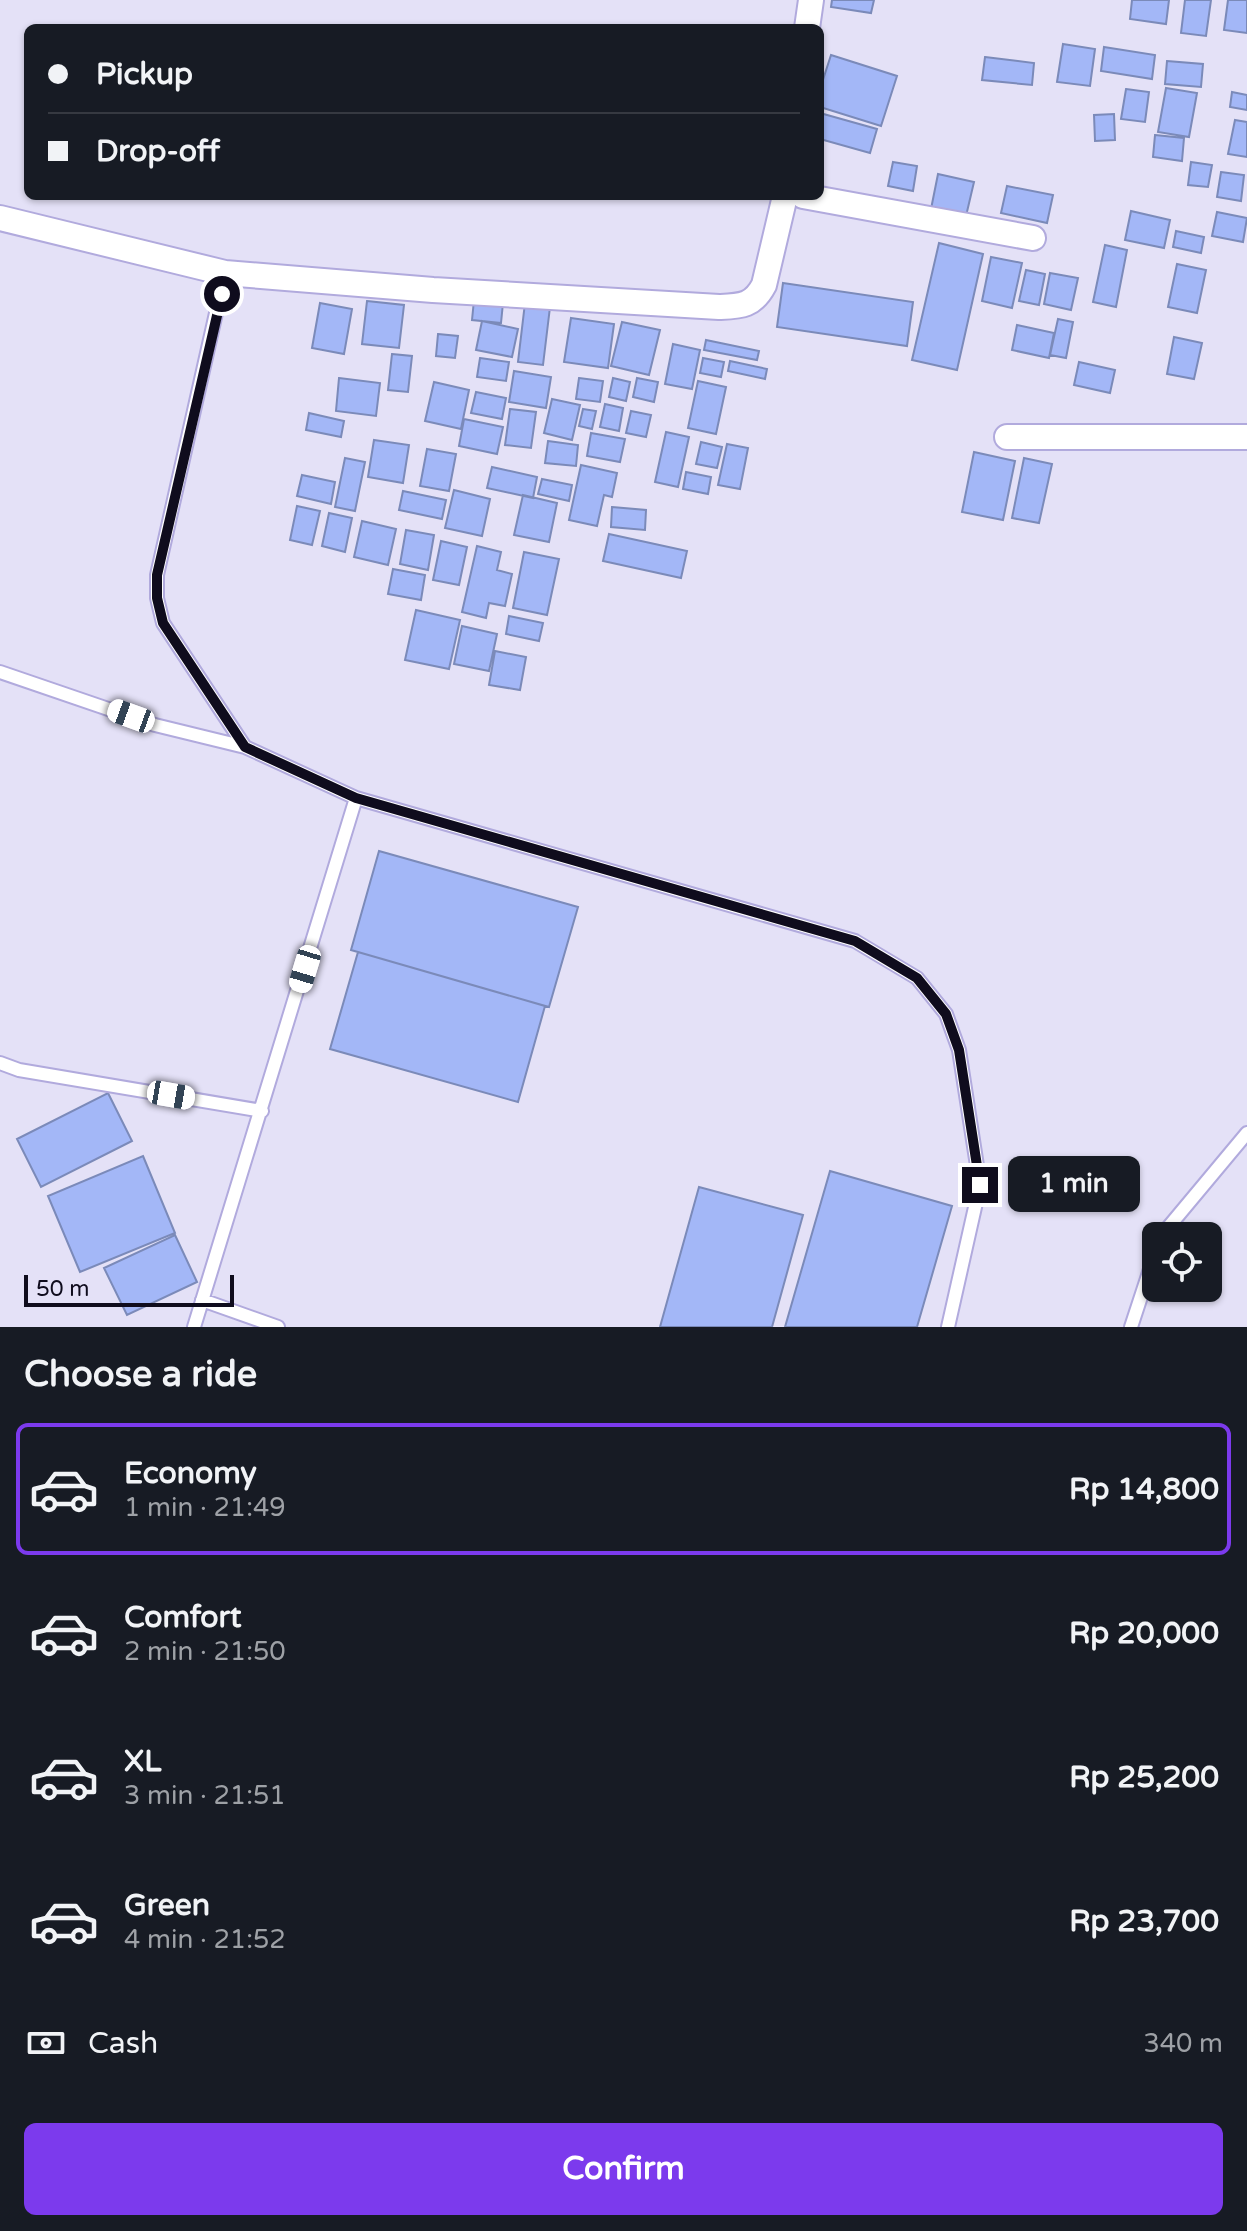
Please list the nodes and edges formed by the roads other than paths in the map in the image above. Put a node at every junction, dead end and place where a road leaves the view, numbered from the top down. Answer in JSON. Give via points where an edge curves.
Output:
{"nodes":[{"id":1,"x":811,"y":0,"type":"edge"},
{"id":2,"x":808,"y":24,"type":"edge"},
{"id":3,"x":784,"y":200,"type":"edge"},
{"id":4,"x":824,"y":200,"type":"edge"},
{"id":5,"x":0,"y":218,"type":"edge"},
{"id":6,"x":1033,"y":238,"type":"dead end"},
{"id":7,"x":225,"y":273,"type":"junction"},
{"id":8,"x":1007,"y":437,"type":"dead end"},
{"id":9,"x":1247,"y":437,"type":"edge"},
{"id":10,"x":0,"y":672,"type":"edge"},
{"id":11,"x":245,"y":747,"type":"junction"},
{"id":12,"x":356,"y":798,"type":"junction"},
{"id":13,"x":0,"y":1063,"type":"edge"},
{"id":14,"x":262,"y":1111,"type":"junction"},
{"id":15,"x":1247,"y":1133,"type":"edge"},
{"id":16,"x":1173,"y":1222,"type":"edge"},
{"id":17,"x":1142,"y":1294,"type":"edge"},
{"id":18,"x":202,"y":1300,"type":"junction"},
{"id":19,"x":194,"y":1327,"type":"edge"},
{"id":20,"x":278,"y":1327,"type":"edge"},
{"id":21,"x":948,"y":1327,"type":"edge"},
{"id":22,"x":1131,"y":1327,"type":"edge"}],
"edges":[{"from":1,"to":2,"type":"street"},
{"from":3,"to":7,"type":"street","via":[[764,285],[745,306]]},
{"from":4,"to":6,"type":"street"},
{"from":5,"to":7,"type":"street"},
{"from":7,"to":11,"type":"lane","via":[[157,575],[157,598],[163,623]]},
{"from":8,"to":9,"type":"street"},
{"from":10,"to":11,"type":"lane","via":[[155,725]]},
{"from":11,"to":12,"type":"lane"},
{"from":12,"to":14,"type":"lane"},
{"from":12,"to":21,"type":"lane","via":[[855,941],[917,978],[946,1014],[959,1050],[980,1185]]},
{"from":13,"to":14,"type":"lane"},
{"from":14,"to":18,"type":"lane"},
{"from":15,"to":16,"type":"lane"},
{"from":17,"to":22,"type":"lane"},
{"from":18,"to":19,"type":"lane"},
{"from":18,"to":20,"type":"lane"}]}
